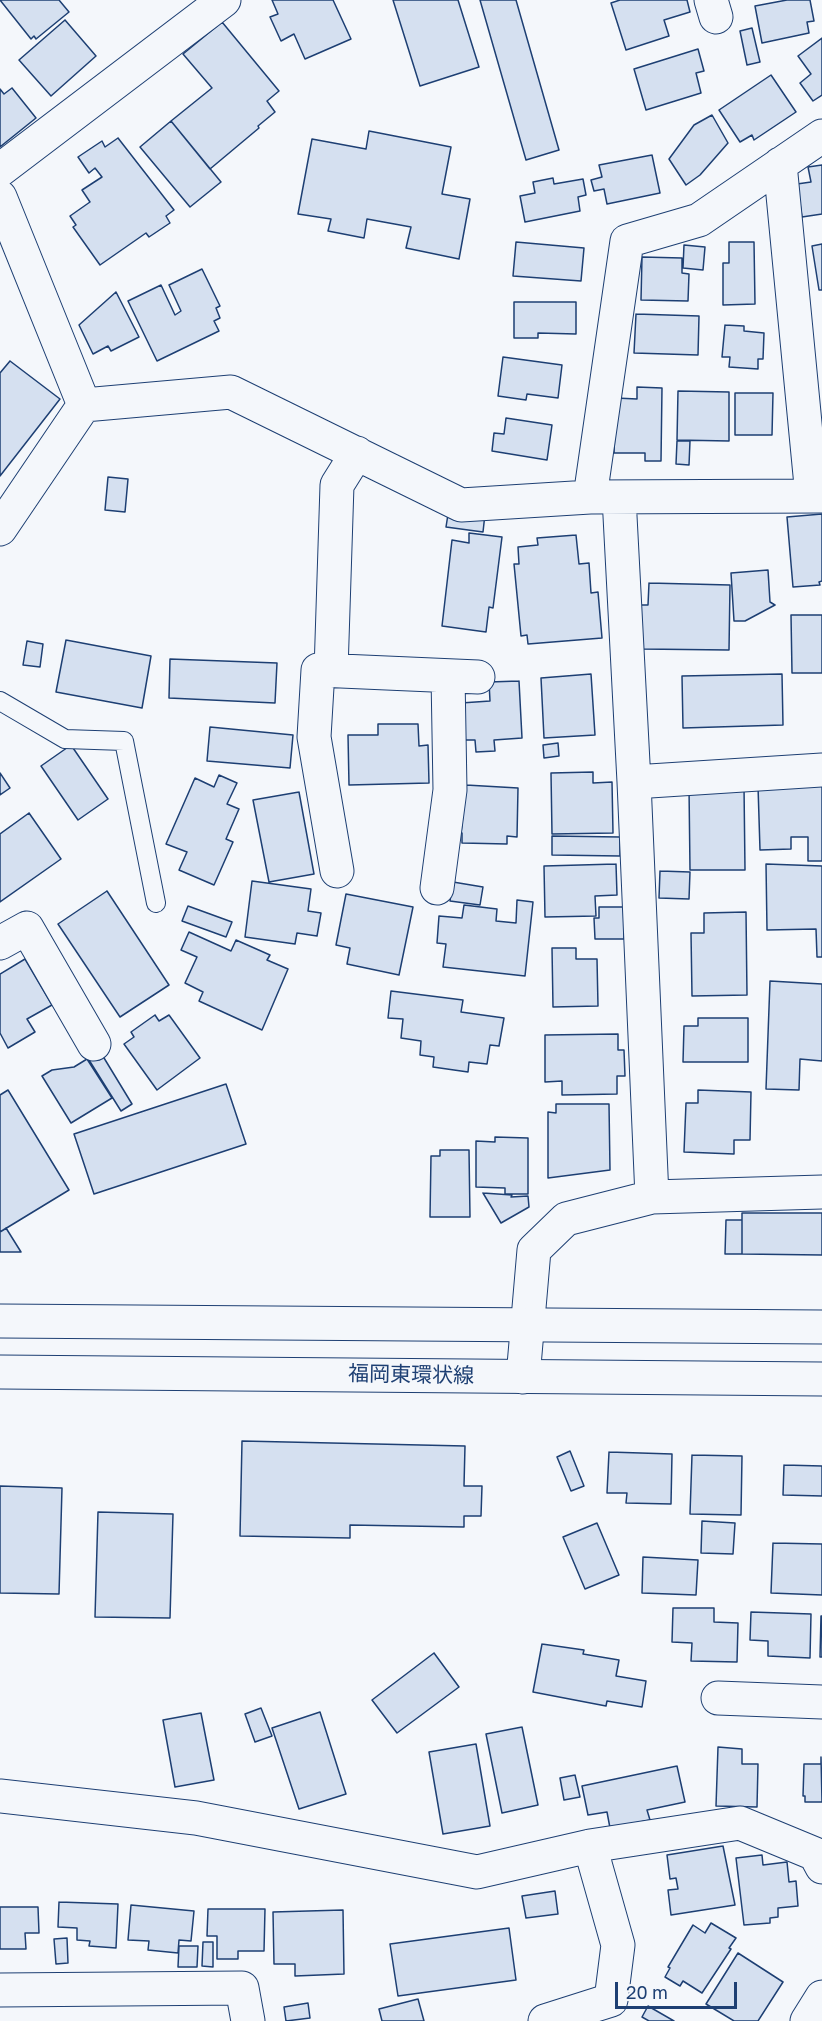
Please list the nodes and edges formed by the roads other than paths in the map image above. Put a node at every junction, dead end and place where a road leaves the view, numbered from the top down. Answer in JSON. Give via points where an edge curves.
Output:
{"nodes":[{"id":1,"x":224,"y":0,"type":"edge"},
{"id":2,"x":822,"y":136,"type":"edge"},
{"id":3,"x":780,"y":164,"type":"junction"},
{"id":4,"x":0,"y":170,"type":"edge"},
{"id":5,"x":0,"y":197,"type":"edge"},
{"id":6,"x":84,"y":405,"type":"junction"},
{"id":7,"x":357,"y":453,"type":"junction"},
{"id":8,"x":817,"y":496,"type":"edge"},
{"id":9,"x":604,"y":497,"type":"junction"},
{"id":10,"x":0,"y":529,"type":"edge"},
{"id":11,"x":331,"y":671,"type":"junction"},
{"id":12,"x":0,"y":701,"type":"edge"},
{"id":13,"x":822,"y":770,"type":"edge"},
{"id":14,"x":634,"y":782,"type":"junction"},
{"id":15,"x":337,"y":871,"type":"dead end"},
{"id":16,"x":437,"y":888,"type":"dead end"},
{"id":17,"x":156,"y":903,"type":"dead end"},
{"id":18,"x":0,"y":943,"type":"edge"},
{"id":19,"x":94,"y":1044,"type":"dead end"},
{"id":20,"x":822,"y":1192,"type":"edge"},
{"id":21,"x":652,"y":1197,"type":"junction"},
{"id":22,"x":0,"y":1321,"type":"edge"},
{"id":23,"x":526,"y":1325,"type":"junction"},
{"id":24,"x":822,"y":1327,"type":"edge"},
{"id":25,"x":0,"y":1371,"type":"edge"},
{"id":26,"x":523,"y":1377,"type":"junction"},
{"id":27,"x":822,"y":1379,"type":"edge"},
{"id":28,"x":718,"y":1698,"type":"dead end"},
{"id":29,"x":822,"y":1702,"type":"edge"},
{"id":30,"x":0,"y":1796,"type":"edge"},
{"id":31,"x":590,"y":1846,"type":"junction"},
{"id":32,"x":822,"y":1867,"type":"edge"},
{"id":33,"x":0,"y":1990,"type":"edge"},
{"id":34,"x":822,"y":1997,"type":"edge"},
{"id":35,"x":610,"y":2011,"type":"edge"},
{"id":36,"x":248,"y":2021,"type":"edge"},
{"id":37,"x":545,"y":2021,"type":"edge"},
{"id":38,"x":807,"y":2021,"type":"edge"}],
"edges":[{"from":1,"to":4,"type":"street"},
{"from":2,"to":3,"type":"street"},
{"from":3,"to":8,"type":"street"},
{"from":3,"to":9,"type":"street","via":[[699,220],[627,241]]},
{"from":5,"to":6,"type":"street"},
{"from":6,"to":7,"type":"street","via":[[231,392]]},
{"from":6,"to":10,"type":"street"},
{"from":7,"to":9,"type":"street","via":[[461,505]]},
{"from":7,"to":11,"type":"street","via":[[337,485]]},
{"from":8,"to":9,"type":"street"},
{"from":9,"to":14,"type":"street"},
{"from":11,"to":15,"type":"street","via":[[318,670],[314,737]]},
{"from":11,"to":16,"type":"street","via":[[463,676]]},
{"from":12,"to":17,"type":"lane","via":[[65,739],[124,741]]},
{"from":13,"to":14,"type":"street"},
{"from":14,"to":21,"type":"street"},
{"from":18,"to":19,"type":"street","via":[[27,928]]},
{"from":20,"to":21,"type":"street"},
{"from":21,"to":23,"type":"street","via":[[566,1218],[534,1250]]},
{"from":22,"to":23,"type":"street"},
{"from":23,"to":24,"type":"street"},
{"from":23,"to":26,"type":"street"},
{"from":25,"to":26,"type":"street","name":"福岡東環状線"},
{"from":26,"to":27,"type":"street","name":"福岡東環状線"},
{"from":28,"to":29,"type":"street"},
{"from":30,"to":31,"type":"street","via":[[196,1818],[477,1872]]},
{"from":31,"to":32,"type":"street","via":[[740,1823],[815,1854]]},
{"from":31,"to":35,"type":"street","via":[[618,1945]]},
{"from":33,"to":36,"type":"street","via":[[242,1988]]},
{"from":34,"to":38,"type":"street"},
{"from":35,"to":37,"type":"street"}]}
